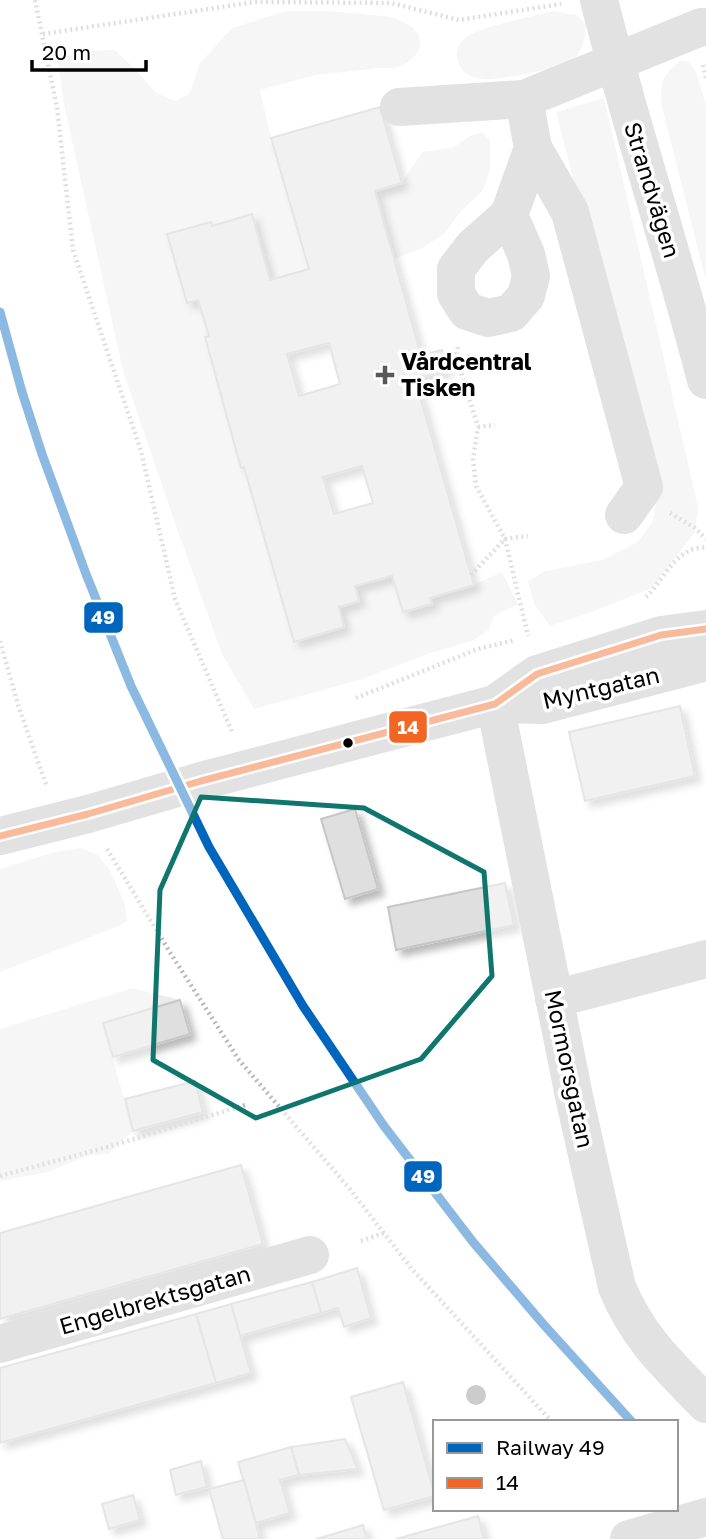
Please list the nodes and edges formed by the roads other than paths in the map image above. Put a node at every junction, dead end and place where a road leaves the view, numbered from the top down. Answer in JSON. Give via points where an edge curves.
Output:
{"nodes":[{"id":1,"x":600,"y":2,"type":"edge"},
{"id":2,"x":706,"y":27,"type":"edge"},
{"id":3,"x":614,"y":62,"type":"junction"},
{"id":4,"x":524,"y":99,"type":"junction"},
{"id":5,"x":400,"y":107,"type":"dead end"},
{"id":6,"x":533,"y":148,"type":"junction"},
{"id":7,"x":509,"y":215,"type":"dead end"},
{"id":8,"x":706,"y":380,"type":"edge"},
{"id":9,"x":624,"y":515,"type":"dead end"},
{"id":10,"x":706,"y":629,"type":"edge"},
{"id":11,"x":706,"y":662,"type":"edge"},
{"id":12,"x":495,"y":704,"type":"junction"},
{"id":13,"x":0,"y":836,"type":"edge"},
{"id":14,"x":706,"y":960,"type":"edge"},
{"id":15,"x":554,"y":999,"type":"junction"},
{"id":16,"x":310,"y":1255,"type":"dead end"},
{"id":17,"x":0,"y":1344,"type":"edge"},
{"id":18,"x":706,"y":1404,"type":"edge"},
{"id":19,"x":690,"y":1527,"type":"edge"},
{"id":20,"x":629,"y":1539,"type":"edge"}],
"edges":[{"from":1,"to":3,"type":"street","name":"Strandvägen"},
{"from":2,"to":3,"type":"street"},
{"from":3,"to":4,"type":"street"},
{"from":3,"to":8,"type":"street","name":"Strandvägen"},
{"from":4,"to":5,"type":"street"},
{"from":4,"to":6,"type":"street"},
{"from":6,"to":7,"type":"street"},
{"from":6,"to":9,"type":"street","via":[[570,212],[643,487]]},
{"from":10,"to":12,"type":"street","name":"Myntgatan","via":[[661,635],[537,674]]},
{"from":11,"to":12,"type":"street","name":"Myntgatan","via":[[542,705]]},
{"from":12,"to":13,"type":"street","name":"Myntgatan"},
{"from":12,"to":15,"type":"street","name":"Mormorsgatan"},
{"from":14,"to":15,"type":"street"},
{"from":15,"to":18,"type":"street","name":"Mormorsgatan","via":[[617,1287],[654,1350]]},
{"from":16,"to":17,"type":"street","name":"Engelbrektsgatan"},
{"from":19,"to":20,"type":"street"}]}
